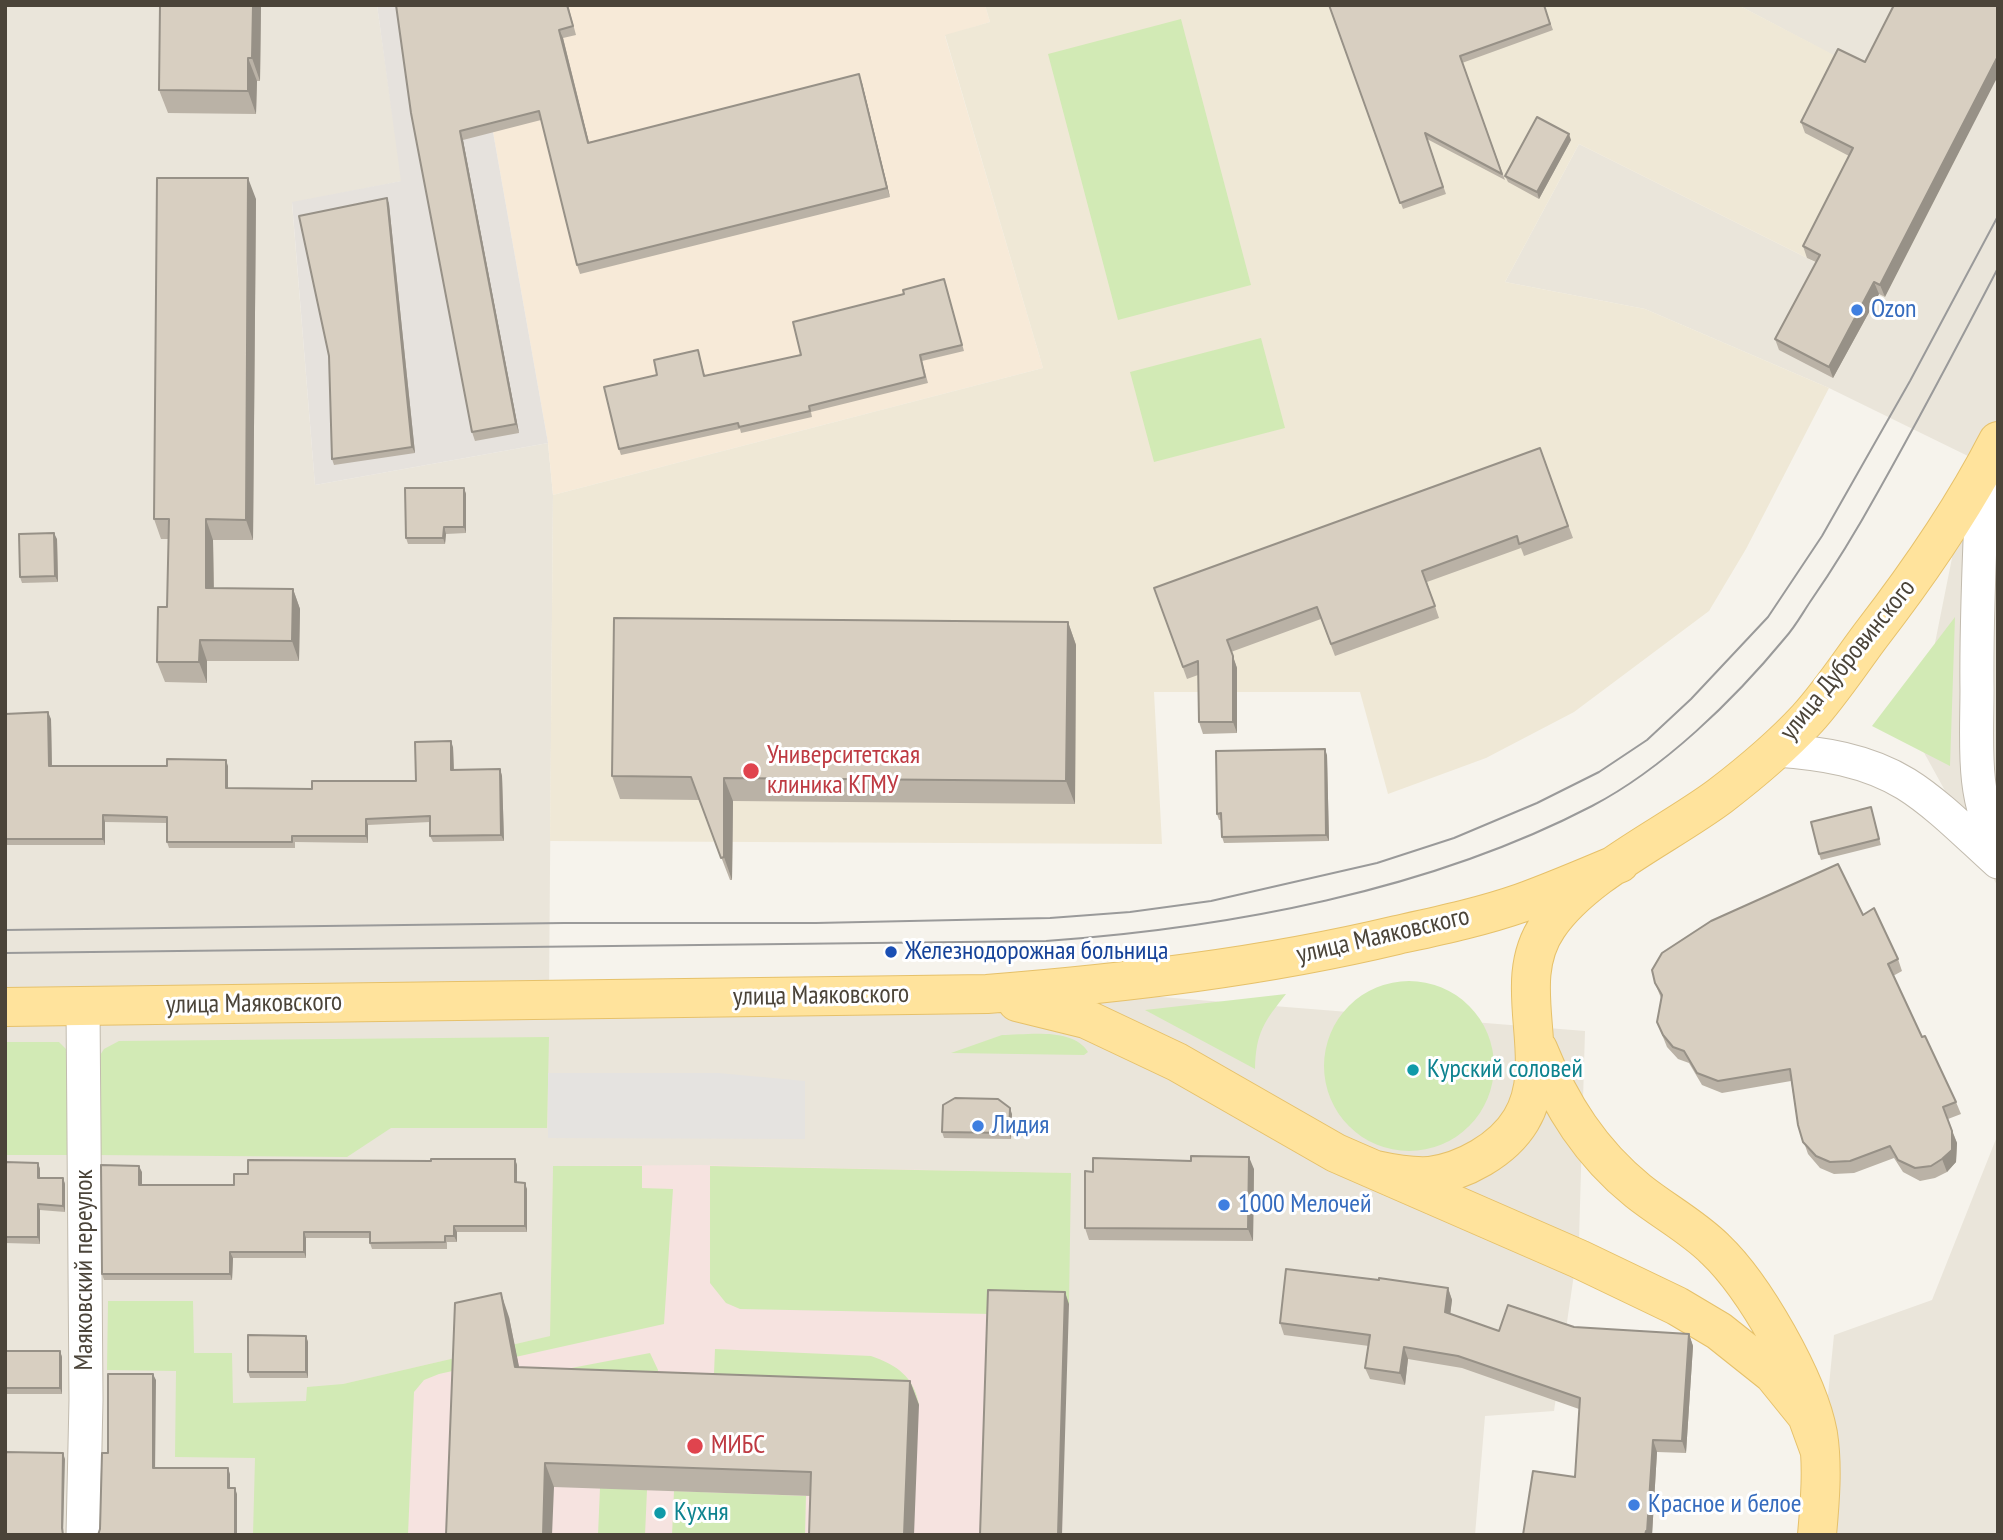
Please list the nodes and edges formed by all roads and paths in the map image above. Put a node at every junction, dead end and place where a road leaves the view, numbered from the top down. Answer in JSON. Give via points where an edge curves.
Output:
{"nodes":[{"id":1,"x":1990,"y":455,"type":"edge"},
{"id":2,"x":1776,"y":750,"type":"junction"},
{"id":3,"x":1998,"y":842,"type":"edge"},
{"id":4,"x":1998,"y":862,"type":"edge"},
{"id":5,"x":1620,"y":863,"type":"junction"},
{"id":6,"x":987,"y":994,"type":"junction"},
{"id":7,"x":83,"y":1006,"type":"junction"},
{"id":8,"x":5,"y":1007,"type":"edge"},
{"id":9,"x":1535,"y":1041,"type":"junction"},
{"id":10,"x":1376,"y":1170,"type":"junction"},
{"id":11,"x":1819,"y":1449,"type":"junction"},
{"id":12,"x":83,"y":1535,"type":"edge"},
{"id":13,"x":1817,"y":1535,"type":"edge"}],
"edges":[{"from":1,"to":2,"type":"main road","name":"улица Дубровинского","via":[[1923,568],[1808,718]]},
{"from":1,"to":3,"type":"street","via":[[1976,623],[1977,764],[1984,811]]},
{"from":2,"to":4,"type":"street","via":[[1821,753],[1860,763],[1906,784]]},
{"from":2,"to":5,"type":"main road","name":"улица Дубровинского","via":[[1719,796]]},
{"from":5,"to":6,"type":"main road","name":"улица Маяковского","via":[[1520,904],[1341,948],[1102,984]]},
{"from":5,"to":9,"type":"main road","via":[[1566,905],[1547,927],[1536,950],[1530,1009]]},
{"from":6,"to":7,"type":"main road","name":"улица Маяковского"},
{"from":6,"to":10,"type":"main road","via":[[1086,1019],[1177,1062],[1336,1153]]},
{"from":7,"to":8,"type":"main road","name":"улица Маяковского"},
{"from":7,"to":12,"type":"street","name":"Маяковский переулок"},
{"from":9,"to":10,"type":"main road","via":[[1534,1089],[1528,1107],[1503,1142],[1458,1168],[1430,1176]]},
{"from":9,"to":11,"type":"main road","via":[[1556,1090],[1598,1154],[1639,1192],[1714,1247],[1738,1274],[1800,1380]]},
{"from":10,"to":11,"type":"main road","via":[[1580,1259],[1719,1331],[1755,1357],[1792,1395],[1807,1416]]},
{"from":11,"to":13,"type":"main road"}]}
